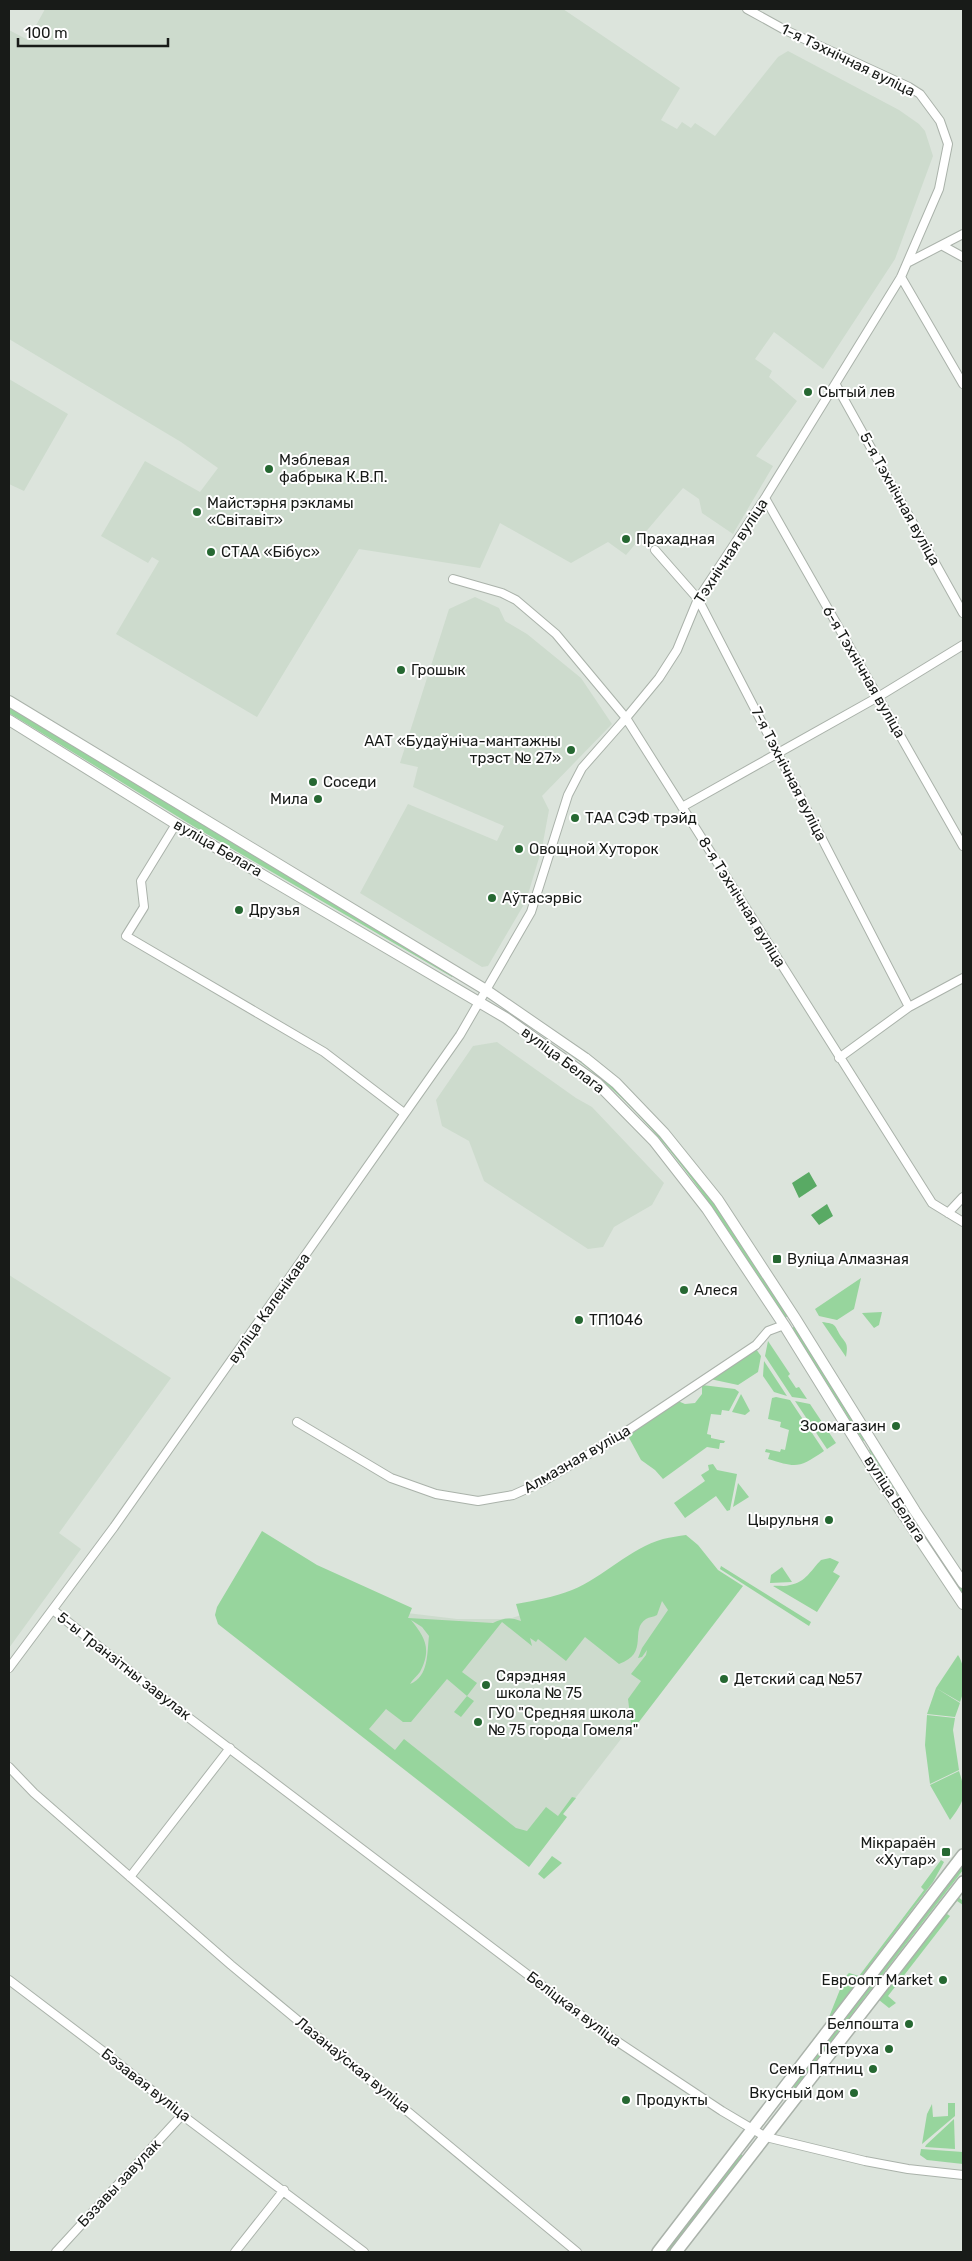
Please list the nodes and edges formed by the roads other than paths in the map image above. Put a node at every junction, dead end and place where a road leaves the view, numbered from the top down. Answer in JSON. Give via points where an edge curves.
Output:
{"nodes":[{"id":1,"x":747,"y":9,"type":"edge"},
{"id":2,"x":963,"y":234,"type":"edge"},
{"id":3,"x":943,"y":246,"type":"junction"},
{"id":4,"x":963,"y":257,"type":"edge"},
{"id":5,"x":907,"y":263,"type":"junction"},
{"id":6,"x":901,"y":277,"type":"junction"},
{"id":7,"x":836,"y":384,"type":"junction"},
{"id":8,"x":963,"y":384,"type":"edge"},
{"id":9,"x":765,"y":498,"type":"junction"},
{"id":10,"x":655,"y":550,"type":"dead end"},
{"id":11,"x":452,"y":579,"type":"dead end"},
{"id":12,"x":698,"y":598,"type":"junction"},
{"id":13,"x":963,"y":613,"type":"edge"},
{"id":14,"x":963,"y":645,"type":"edge"},
{"id":15,"x":878,"y":697,"type":"junction"},
{"id":16,"x":9,"y":702,"type":"edge"},
{"id":17,"x":626,"y":718,"type":"junction"},
{"id":18,"x":9,"y":720,"type":"edge"},
{"id":19,"x":780,"y":754,"type":"junction"},
{"id":20,"x":682,"y":807,"type":"junction"},
{"id":21,"x":176,"y":824,"type":"junction"},
{"id":22,"x":963,"y":846,"type":"edge"},
{"id":23,"x":963,"y":978,"type":"edge"},
{"id":24,"x":486,"y":990,"type":"junction"},
{"id":25,"x":479,"y":1002,"type":"junction"},
{"id":26,"x":908,"y":1007,"type":"junction"},
{"id":27,"x":839,"y":1058,"type":"junction"},
{"id":28,"x":404,"y":1113,"type":"junction"},
{"id":29,"x":963,"y":1197,"type":"edge"},
{"id":30,"x":948,"y":1213,"type":"junction"},
{"id":31,"x":963,"y":1222,"type":"edge"},
{"id":32,"x":784,"y":1325,"type":"junction"},
{"id":33,"x":297,"y":1422,"type":"dead end"},
{"id":34,"x":963,"y":1583,"type":"edge"},
{"id":35,"x":963,"y":1604,"type":"edge"},
{"id":36,"x":52,"y":1610,"type":"junction"},
{"id":37,"x":9,"y":1668,"type":"edge"},
{"id":38,"x":230,"y":1748,"type":"junction"},
{"id":39,"x":9,"y":1767,"type":"edge"},
{"id":40,"x":963,"y":1855,"type":"edge"},
{"id":41,"x":130,"y":1877,"type":"junction"},
{"id":42,"x":963,"y":1882,"type":"edge"},
{"id":43,"x":9,"y":1980,"type":"edge"},
{"id":44,"x":182,"y":2115,"type":"junction"},
{"id":45,"x":752,"y":2129,"type":"junction"},
{"id":46,"x":766,"y":2137,"type":"junction"},
{"id":47,"x":963,"y":2175,"type":"edge"},
{"id":48,"x":284,"y":2190,"type":"junction"},
{"id":49,"x":56,"y":2252,"type":"edge"},
{"id":50,"x":235,"y":2252,"type":"edge"},
{"id":51,"x":364,"y":2252,"type":"edge"},
{"id":52,"x":577,"y":2252,"type":"edge"},
{"id":53,"x":658,"y":2252,"type":"edge"},
{"id":54,"x":676,"y":2252,"type":"edge"}],
"edges":[{"from":1,"to":5,"type":"street","name":"1-я Тэхнічная вуліца","via":[[909,87],[920,94],[940,121],[948,144],[939,189]]},
{"from":2,"to":3,"type":"street"},
{"from":3,"to":4,"type":"street"},
{"from":3,"to":5,"type":"street"},
{"from":5,"to":6,"type":"street","name":"Тэхнічная вуліца"},
{"from":6,"to":7,"type":"street","name":"Тэхнічная вуліца"},
{"from":6,"to":8,"type":"street"},
{"from":7,"to":9,"type":"street","name":"Тэхнічная вуліца"},
{"from":7,"to":13,"type":"street","name":"5-я Тэхнічная вуліца"},
{"from":9,"to":12,"type":"street","name":"Тэхнічная вуліца"},
{"from":9,"to":15,"type":"street","name":"6-я Тэхнічная вуліца"},
{"from":10,"to":12,"type":"street","name":"7-я Тэхнічная вуліца"},
{"from":11,"to":17,"type":"street","name":"8-я Тэхнічная вуліца","via":[[516,600],[556,634]]},
{"from":12,"to":17,"type":"street","name":"Тэхнічная вуліца","via":[[677,650]]},
{"from":12,"to":19,"type":"street","name":"7-я Тэхнічная вуліца"},
{"from":14,"to":15,"type":"street"},
{"from":15,"to":19,"type":"street"},
{"from":15,"to":22,"type":"street","name":"6-я Тэхнічная вуліца"},
{"from":16,"to":24,"type":"street","name":"вуліца Белага"},
{"from":17,"to":20,"type":"street","name":"8-я Тэхнічная вуліца"},
{"from":17,"to":24,"type":"street","name":"Тэхнічная вуліца","via":[[582,768],[568,795],[531,912]]},
{"from":18,"to":21,"type":"street","name":"вуліца Белага"},
{"from":19,"to":20,"type":"street"},
{"from":19,"to":26,"type":"street","name":"7-я Тэхнічная вуліца"},
{"from":20,"to":27,"type":"street","name":"8-я Тэхнічная вуліца"},
{"from":21,"to":25,"type":"street","name":"вуліца Белага"},
{"from":21,"to":28,"type":"street","via":[[144,873],[140,886],[144,907],[126,936],[324,1052]]},
{"from":23,"to":26,"type":"street"},
{"from":24,"to":25,"type":"street","name":"Тэхнічная вуліца"},
{"from":24,"to":34,"type":"street","name":"вуліца Белага","via":[[585,1058],[621,1088],[664,1132],[722,1208],[795,1318]]},
{"from":25,"to":28,"type":"street","name":"вуліца Каленікава","via":[[460,1035]]},
{"from":25,"to":32,"type":"street","name":"вуліца Белага","via":[[597,1083],[654,1141],[708,1209]]},
{"from":26,"to":27,"type":"street"},
{"from":27,"to":30,"type":"street","name":"8-я Тэхнічная вуліца","via":[[932,1203]]},
{"from":28,"to":36,"type":"street","name":"вуліца Каленікава","via":[[222,1375]]},
{"from":29,"to":30,"type":"street"},
{"from":30,"to":31,"type":"street"},
{"from":32,"to":33,"type":"street","name":"Алмазная вуліца","via":[[768,1331],[756,1345],[621,1435],[542,1482],[513,1495],[478,1501],[436,1494],[391,1478]]},
{"from":32,"to":35,"type":"street","name":"вуліца Белага","via":[[877,1475]]},
{"from":36,"to":37,"type":"street","name":"5-ы Транзітны завулак"},
{"from":36,"to":38,"type":"street","name":"5-ы Транзітны завулак"},
{"from":38,"to":41,"type":"street"},
{"from":38,"to":45,"type":"street","name":"Беліцкая вуліца","via":[[606,2034]]},
{"from":39,"to":41,"type":"street"},
{"from":40,"to":45,"type":"main road"},
{"from":41,"to":52,"type":"street","name":"Лазанаўская вуліца"},
{"from":42,"to":46,"type":"main road"},
{"from":43,"to":44,"type":"street","name":"Бэзавая вуліца"},
{"from":44,"to":48,"type":"street","name":"Бэзавая вуліца"},
{"from":44,"to":49,"type":"street","name":"Бэзавы завулак"},
{"from":45,"to":46,"type":"street","name":"Беліцкая вуліца"},
{"from":45,"to":53,"type":"main road"},
{"from":46,"to":47,"type":"street","name":"Беліцкая вуліца","via":[[908,2170]]},
{"from":46,"to":54,"type":"main road"},
{"from":48,"to":50,"type":"street"},
{"from":48,"to":51,"type":"street","name":"Бэзавая вуліца"}]}
